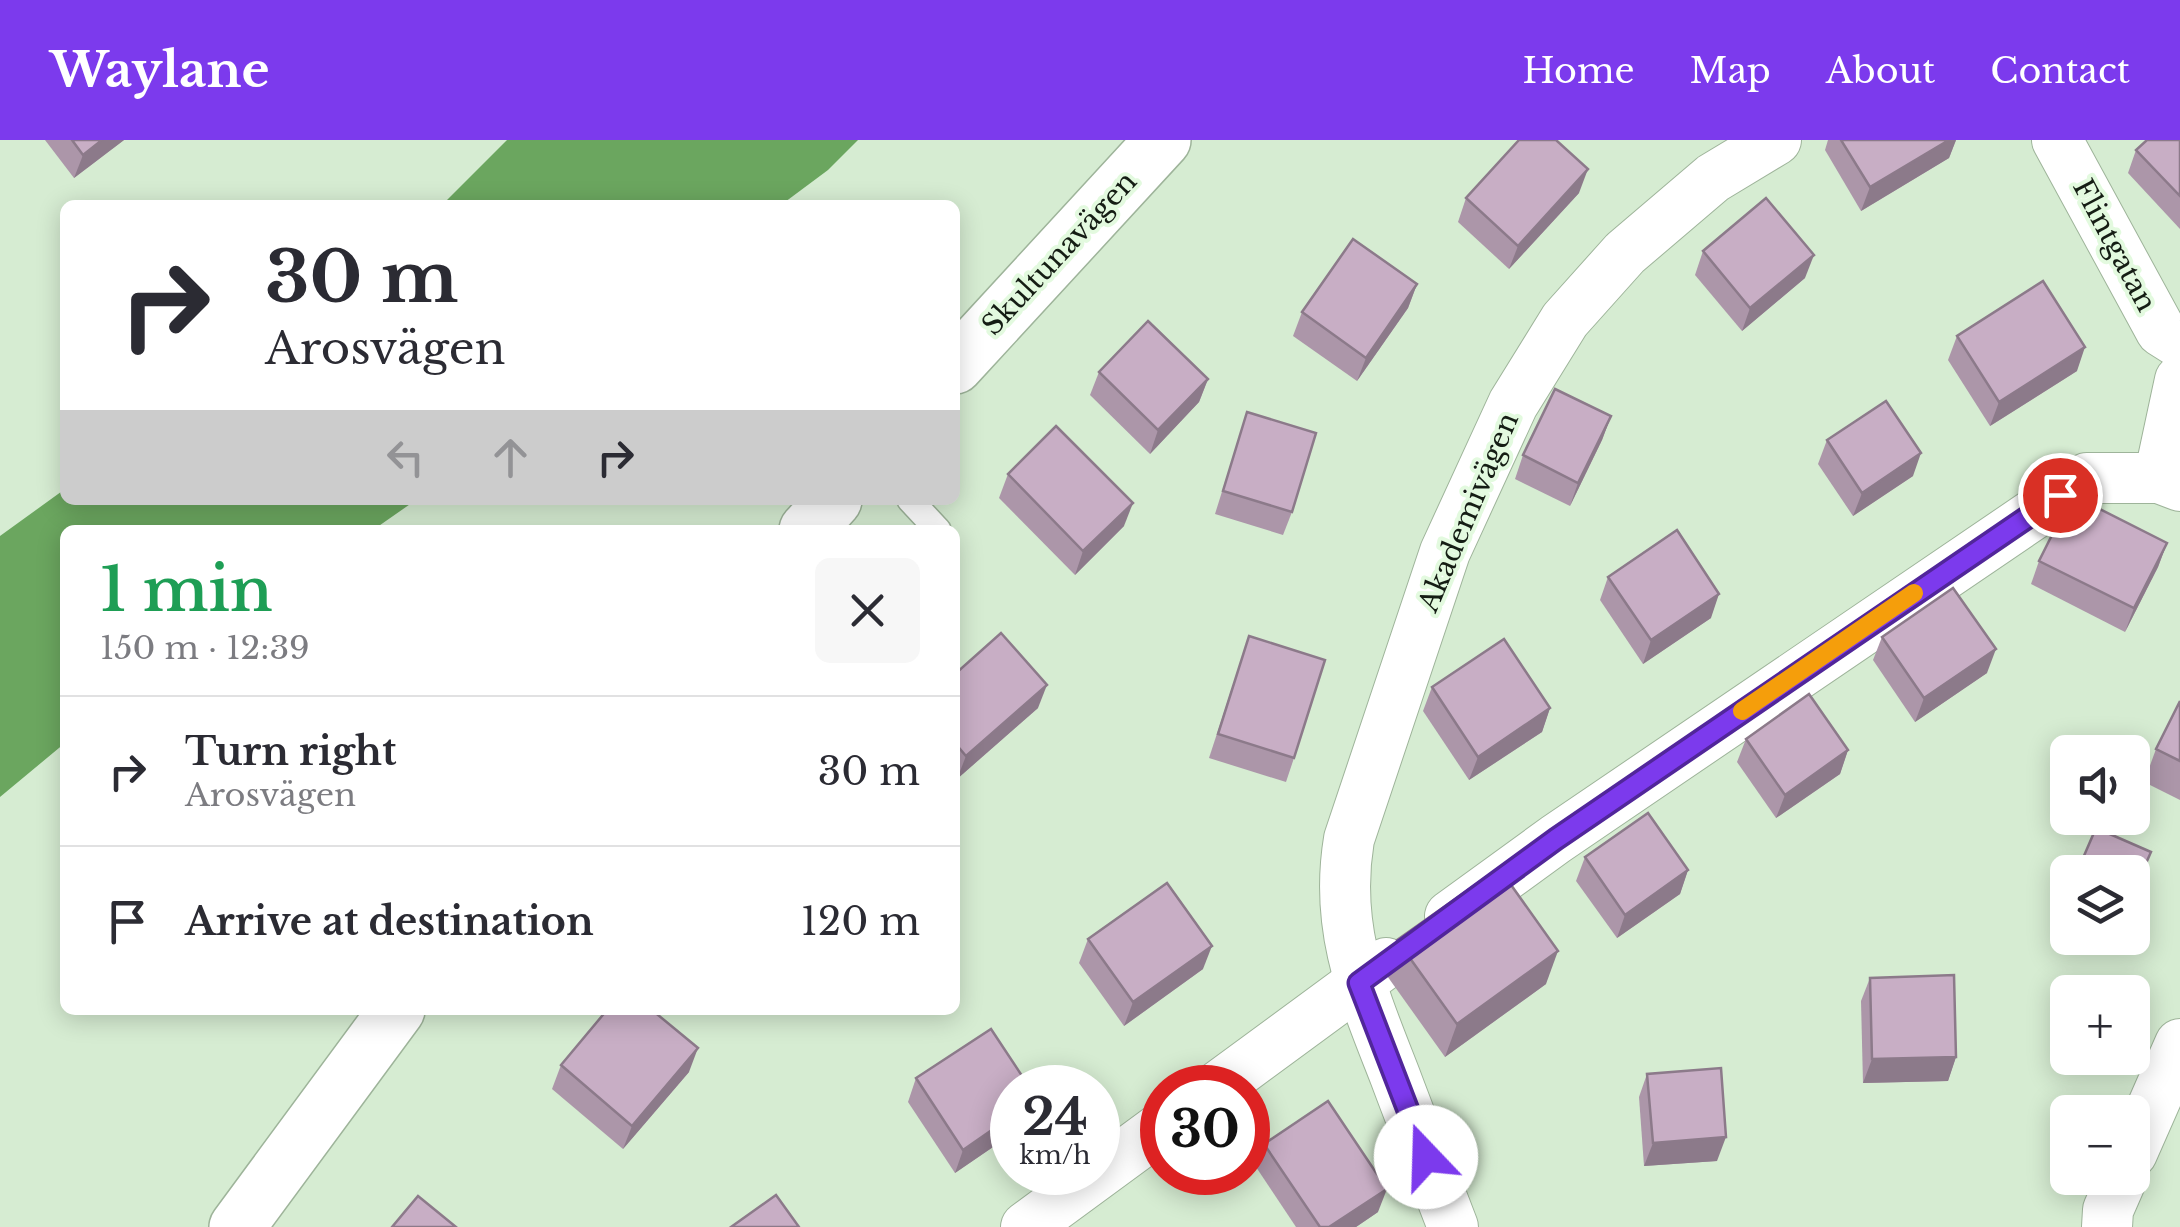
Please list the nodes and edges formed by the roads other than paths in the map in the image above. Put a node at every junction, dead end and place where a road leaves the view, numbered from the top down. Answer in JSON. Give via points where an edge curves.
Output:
{"nodes":[{"id":1,"x":1163,"y":140,"type":"edge"},
{"id":2,"x":1776,"y":140,"type":"edge"},
{"id":3,"x":2057,"y":140,"type":"edge"},
{"id":4,"x":2180,"y":343,"type":"edge"},
{"id":5,"x":960,"y":361,"type":"edge"},
{"id":6,"x":2180,"y":380,"type":"edge"},
{"id":7,"x":2170,"y":482,"type":"edge"},
{"id":8,"x":830,"y":505,"type":"edge"},
{"id":9,"x":915,"y":505,"type":"edge"},
{"id":10,"x":812,"y":525,"type":"edge"},
{"id":11,"x":933,"y":525,"type":"edge"},
{"id":12,"x":1359,"y":983,"type":"junction"},
{"id":13,"x":394,"y":1015,"type":"edge"},
{"id":14,"x":2180,"y":1044,"type":"edge"},
{"id":15,"x":1247,"y":1065,"type":"edge"},
{"id":16,"x":2150,"y":1113,"type":"edge"},
{"id":17,"x":1140,"y":1143,"type":"edge"},
{"id":18,"x":2115,"y":1195,"type":"edge"},
{"id":19,"x":236,"y":1227,"type":"edge"},
{"id":20,"x":1026,"y":1227,"type":"edge"},
{"id":21,"x":1453,"y":1227,"type":"edge"},
{"id":22,"x":2107,"y":1227,"type":"edge"}],
"edges":[{"from":1,"to":5,"type":"street","name":"Skultunavägen"},
{"from":2,"to":12,"type":"street","name":"Akademivägen","via":[[1713,178],[1626,252],[1564,320],[1513,404],[1445,552],[1349,839],[1342,879]]},
{"from":3,"to":4,"type":"street","name":"Flintgatan","via":[[2160,330]]},
{"from":6,"to":7,"type":"street"},
{"from":7,"to":12,"type":"street","via":[[2087,478],[1556,839]]},
{"from":8,"to":10,"type":"street"},
{"from":9,"to":11,"type":"lane"},
{"from":12,"to":15,"type":"street"},
{"from":12,"to":21,"type":"street","name":"Akademivägen"},
{"from":13,"to":19,"type":"street"},
{"from":14,"to":16,"type":"street"},
{"from":17,"to":20,"type":"street"},
{"from":18,"to":22,"type":"street"}]}
